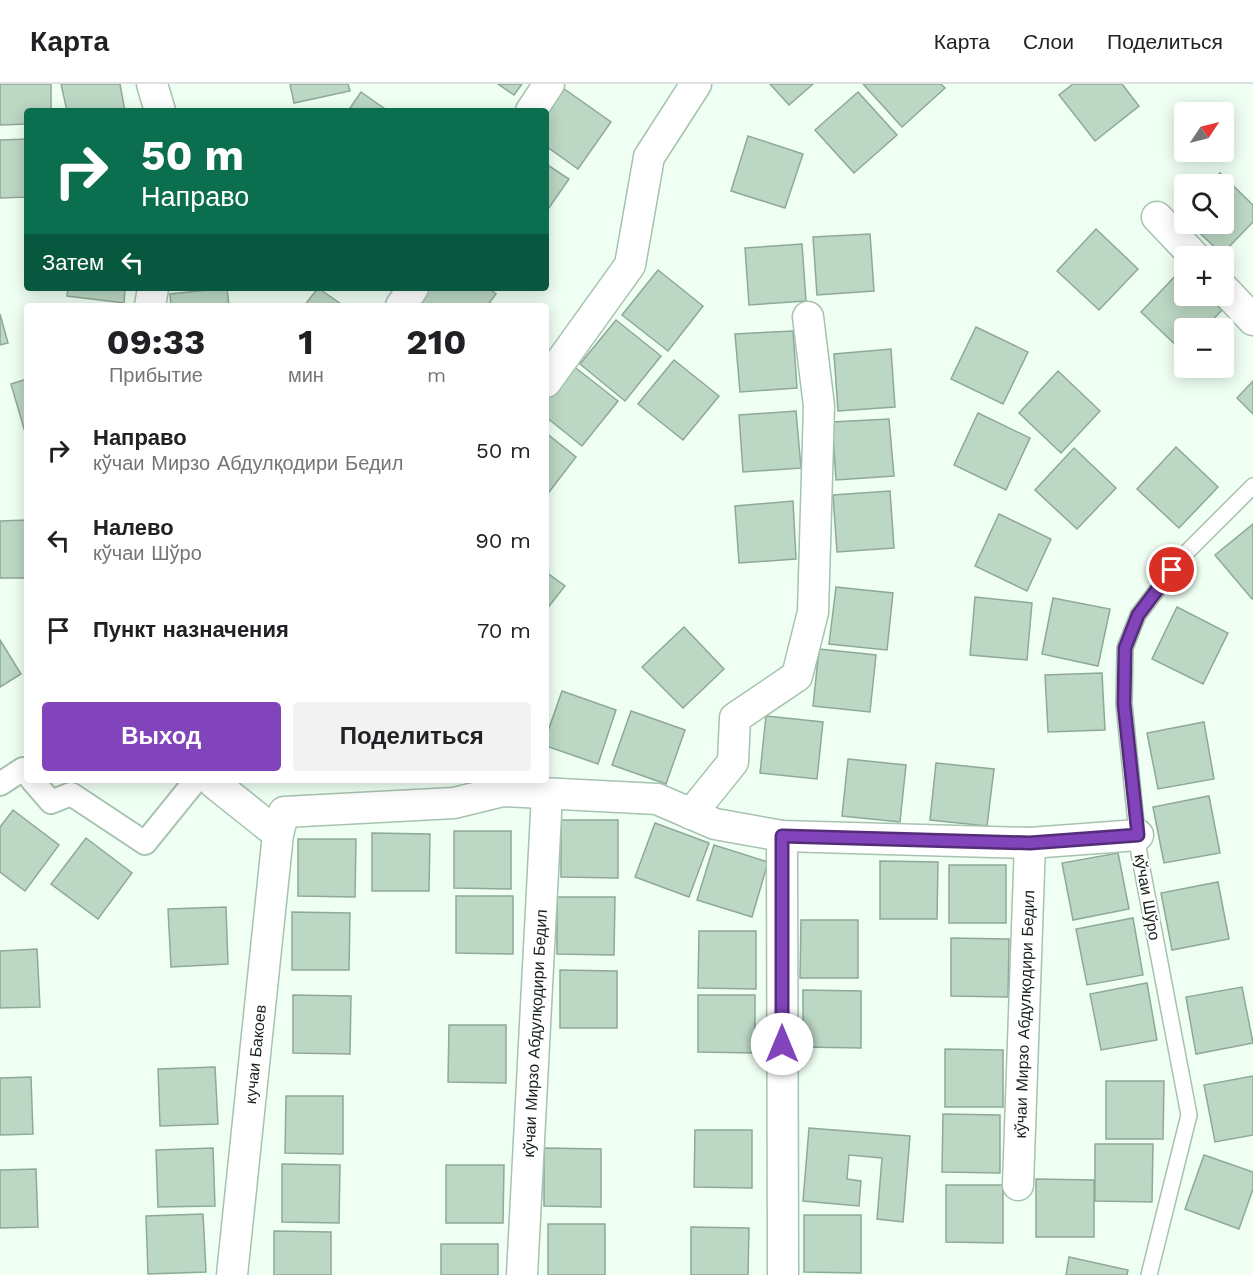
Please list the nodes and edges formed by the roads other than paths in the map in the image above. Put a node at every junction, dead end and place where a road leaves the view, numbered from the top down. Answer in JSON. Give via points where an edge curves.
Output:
{"nodes":[{"id":1,"x":152,"y":84,"type":"edge"},
{"id":2,"x":549,"y":84,"type":"edge"},
{"id":3,"x":696,"y":84,"type":"edge"},
{"id":4,"x":159,"y":108,"type":"edge"},
{"id":5,"x":533,"y":108,"type":"edge"},
{"id":6,"x":1157,"y":217,"type":"dead end"},
{"id":7,"x":1185,"y":246,"type":"edge"},
{"id":8,"x":1234,"y":300,"type":"edge"},
{"id":9,"x":808,"y":317,"type":"dead end"},
{"id":10,"x":1253,"y":320,"type":"edge"},
{"id":11,"x":549,"y":378,"type":"edge"},
{"id":12,"x":1253,"y":486,"type":"edge"},
{"id":13,"x":24,"y":770,"type":"edge"},
{"id":14,"x":35,"y":783,"type":"edge"},
{"id":15,"x":194,"y":783,"type":"edge"},
{"id":16,"x":214,"y":783,"type":"edge"},
{"id":17,"x":0,"y":784,"type":"edge"},
{"id":18,"x":547,"y":794,"type":"junction"},
{"id":19,"x":691,"y":814,"type":"junction"},
{"id":20,"x":278,"y":834,"type":"junction"},
{"id":21,"x":1138,"y":835,"type":"junction"},
{"id":22,"x":782,"y":836,"type":"junction"},
{"id":23,"x":1030,"y":843,"type":"junction"},
{"id":24,"x":1018,"y":1185,"type":"dead end"},
{"id":25,"x":783,"y":1274,"type":"edge"},
{"id":26,"x":232,"y":1275,"type":"edge"},
{"id":27,"x":522,"y":1275,"type":"edge"},
{"id":28,"x":1149,"y":1275,"type":"edge"}],
"edges":[{"from":1,"to":4,"type":"street"},
{"from":2,"to":5,"type":"street"},
{"from":3,"to":11,"type":"street","via":[[649,157],[630,265]]},
{"from":6,"to":7,"type":"street"},
{"from":8,"to":10,"type":"street"},
{"from":9,"to":19,"type":"street","via":[[819,406],[813,612],[797,676],[735,718],[733,762]]},
{"from":12,"to":21,"type":"lane","name":"кўчаи Шўро","via":[[1184,555],[1138,615],[1125,648],[1124,704]]},
{"from":13,"to":17,"type":"street"},
{"from":14,"to":15,"type":"street","via":[[51,802],[71,794],[145,843]]},
{"from":16,"to":20,"type":"street"},
{"from":18,"to":19,"type":"street","via":[[657,800]]},
{"from":18,"to":20,"type":"street","via":[[503,790],[454,803],[284,812]]},
{"from":18,"to":27,"type":"street","name":"кўчаи Мирзо Абдулқодири Бедил"},
{"from":19,"to":22,"type":"street","via":[[715,824]]},
{"from":20,"to":26,"type":"street","name":"кучаи Бакоев"},
{"from":21,"to":23,"type":"street"},
{"from":21,"to":28,"type":"lane","name":"кўчаи Шўро","via":[[1189,1115]]},
{"from":22,"to":23,"type":"street"},
{"from":22,"to":25,"type":"street"},
{"from":23,"to":24,"type":"street","name":"кўчаи Мирзо Абдулқодири Бедил"}]}
